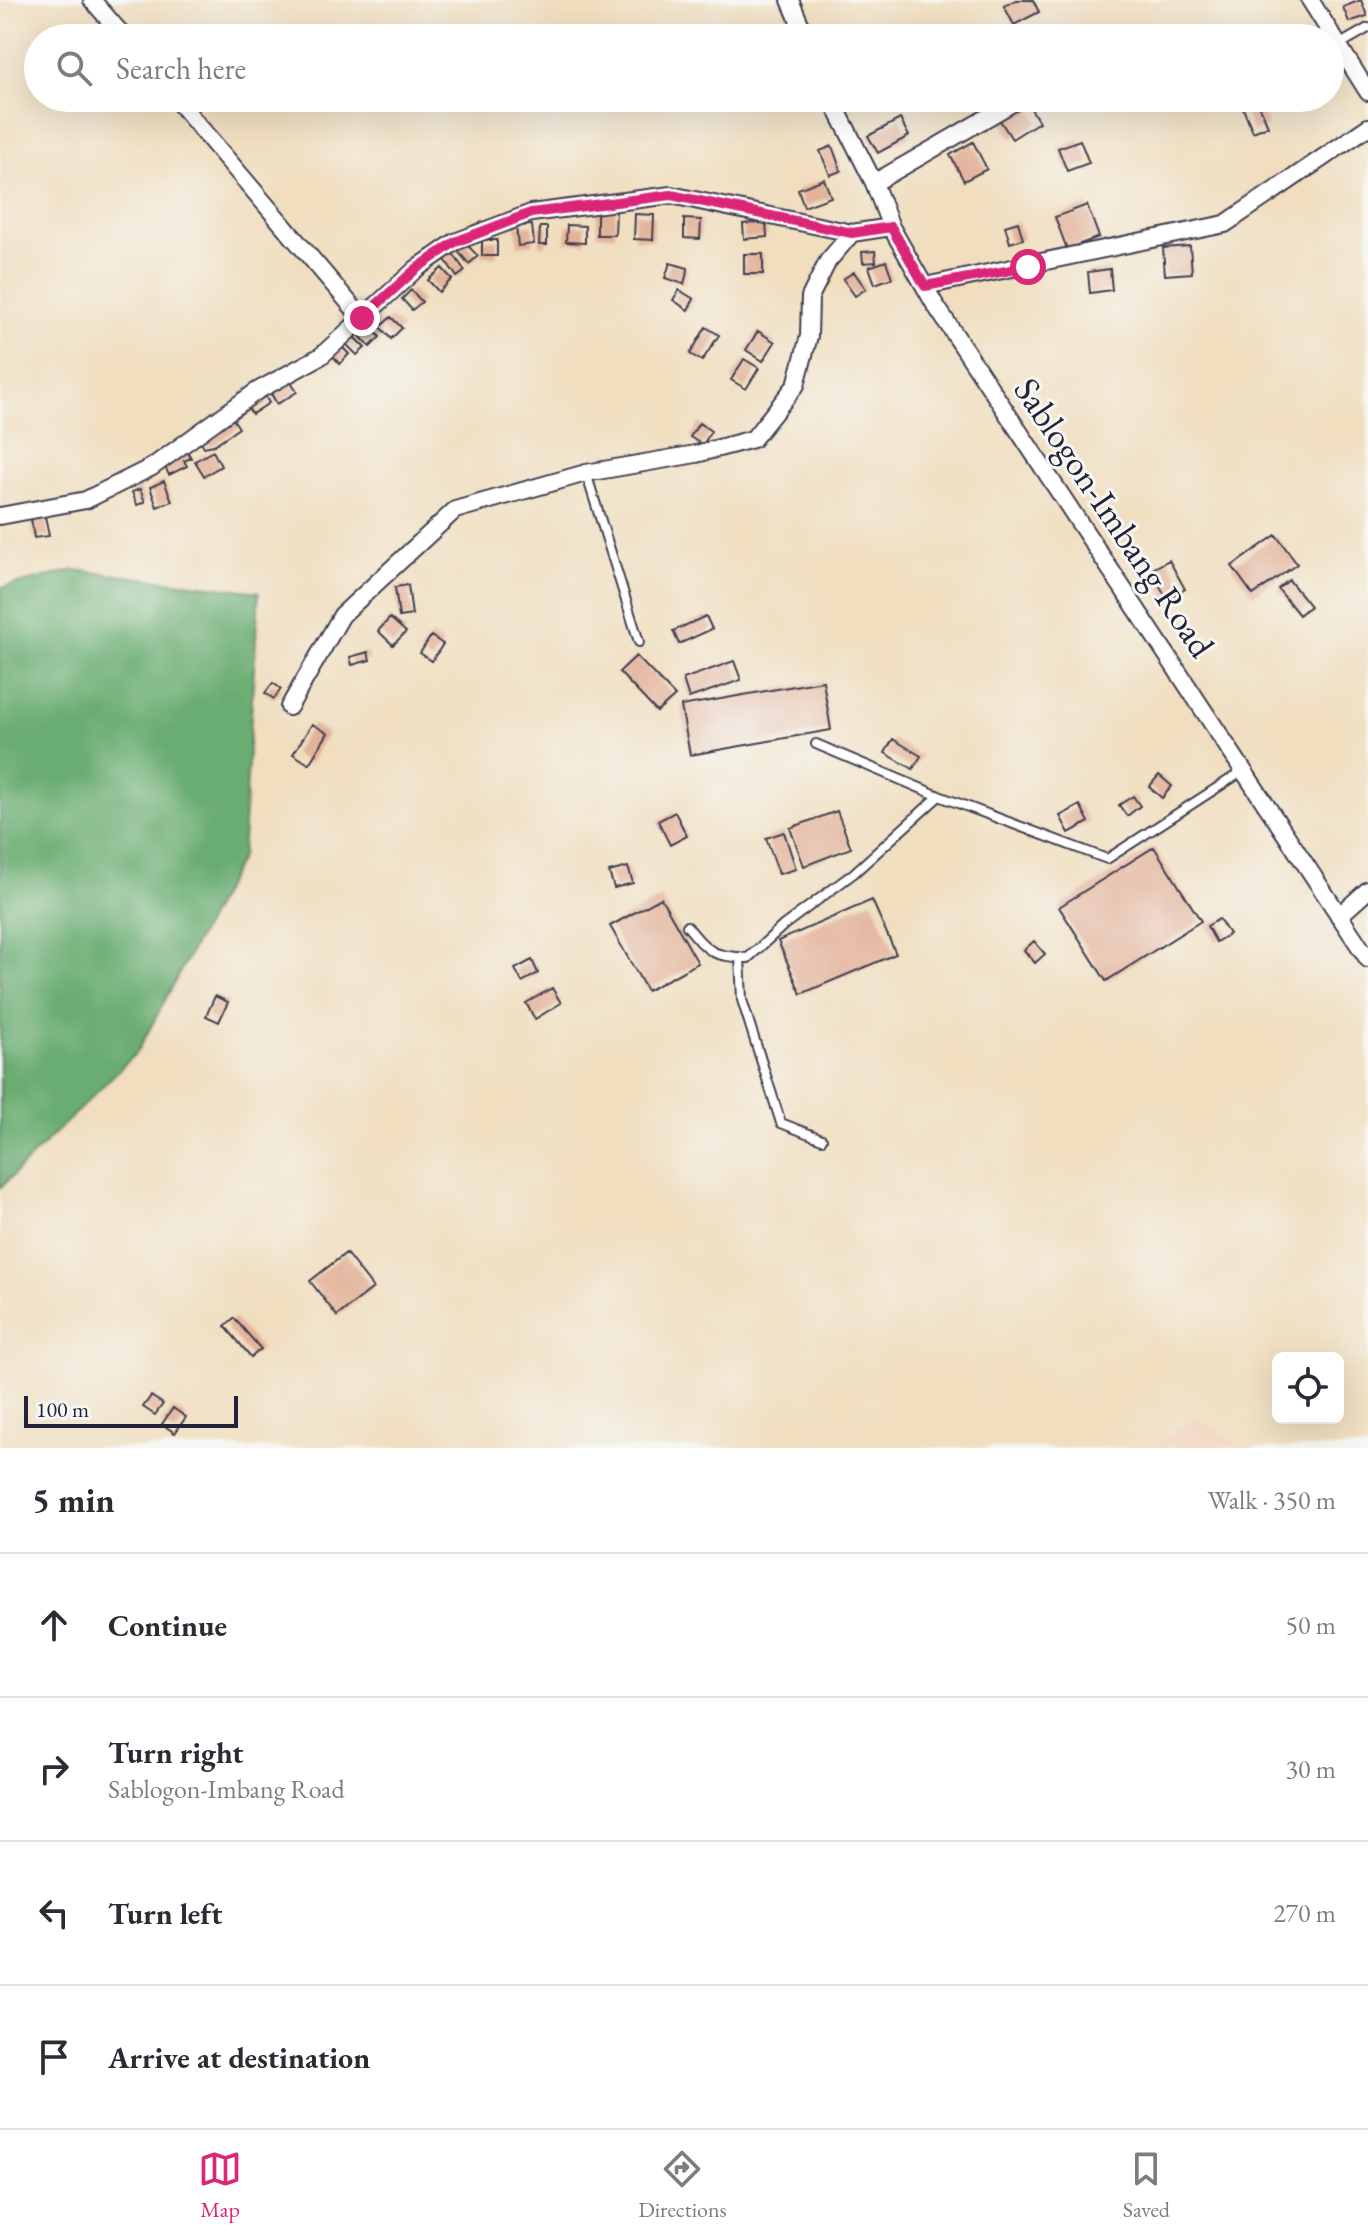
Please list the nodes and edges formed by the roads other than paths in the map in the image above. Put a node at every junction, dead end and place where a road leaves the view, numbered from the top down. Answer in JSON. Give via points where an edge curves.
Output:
{"nodes":[{"id":1,"x":92,"y":0,"type":"edge"},
{"id":2,"x":790,"y":0,"type":"edge"},
{"id":3,"x":1310,"y":0,"type":"edge"},
{"id":4,"x":113,"y":24,"type":"edge"},
{"id":5,"x":800,"y":24,"type":"edge"},
{"id":6,"x":1324,"y":24,"type":"edge"},
{"id":7,"x":1368,"y":28,"type":"edge"},
{"id":8,"x":1344,"y":42,"type":"edge"},
{"id":9,"x":1344,"y":56,"type":"edge"},
{"id":10,"x":1368,"y":92,"type":"edge"},
{"id":11,"x":187,"y":112,"type":"edge"},
{"id":12,"x":838,"y":112,"type":"edge"},
{"id":13,"x":997,"y":112,"type":"edge"},
{"id":14,"x":1368,"y":127,"type":"edge"},
{"id":15,"x":874,"y":183,"type":"junction"},
{"id":16,"x":891,"y":227,"type":"junction"},
{"id":17,"x":852,"y":233,"type":"junction"},
{"id":18,"x":925,"y":286,"type":"junction"},
{"id":19,"x":362,"y":318,"type":"junction"},
{"id":20,"x":586,"y":473,"type":"junction"},
{"id":21,"x":0,"y":516,"type":"edge"},
{"id":22,"x":639,"y":642,"type":"dead end"},
{"id":23,"x":289,"y":707,"type":"dead end"},
{"id":24,"x":816,"y":744,"type":"dead end"},
{"id":25,"x":1244,"y":771,"type":"junction"},
{"id":26,"x":939,"y":796,"type":"junction"},
{"id":27,"x":1368,"y":890,"type":"edge"},
{"id":28,"x":1339,"y":916,"type":"junction"},
{"id":29,"x":687,"y":926,"type":"dead end"},
{"id":30,"x":740,"y":957,"type":"junction"},
{"id":31,"x":1368,"y":959,"type":"edge"},
{"id":32,"x":822,"y":1139,"type":"dead end"}],
"edges":[{"from":1,"to":4,"type":"street"},
{"from":2,"to":5,"type":"street"},
{"from":3,"to":6,"type":"street"},
{"from":7,"to":8,"type":"lane"},
{"from":9,"to":10,"type":"street"},
{"from":11,"to":19,"type":"street"},
{"from":12,"to":15,"type":"street","name":"Sablogon-Imbang Road"},
{"from":13,"to":15,"type":"street"},
{"from":14,"to":18,"type":"street","via":[[1225,224]]},
{"from":15,"to":16,"type":"street","name":"Sablogon-Imbang Road"},
{"from":16,"to":17,"type":"street"},
{"from":16,"to":18,"type":"street","name":"Sablogon-Imbang Road"},
{"from":17,"to":19,"type":"street","via":[[671,195],[531,213],[455,242]]},
{"from":17,"to":20,"type":"street","via":[[828,261],[810,297],[809,336],[796,385],[753,439]]},
{"from":18,"to":25,"type":"street","name":"Sablogon-Imbang Road"},
{"from":19,"to":21,"type":"street","via":[[321,356],[257,391],[152,467],[86,500]]},
{"from":20,"to":22,"type":"lane"},
{"from":20,"to":23,"type":"street","via":[[455,510],[342,615]]},
{"from":24,"to":26,"type":"lane"},
{"from":25,"to":26,"type":"lane","via":[[1107,859]]},
{"from":25,"to":28,"type":"street","name":"Sablogon-Imbang Road"},
{"from":26,"to":30,"type":"lane","via":[[854,873],[748,958]]},
{"from":27,"to":28,"type":"street"},
{"from":28,"to":31,"type":"street","name":"Sablogon-Imbang Road"},
{"from":29,"to":30,"type":"lane","via":[[707,952]]},
{"from":30,"to":32,"type":"lane","via":[[742,1000],[781,1123]]}]}
